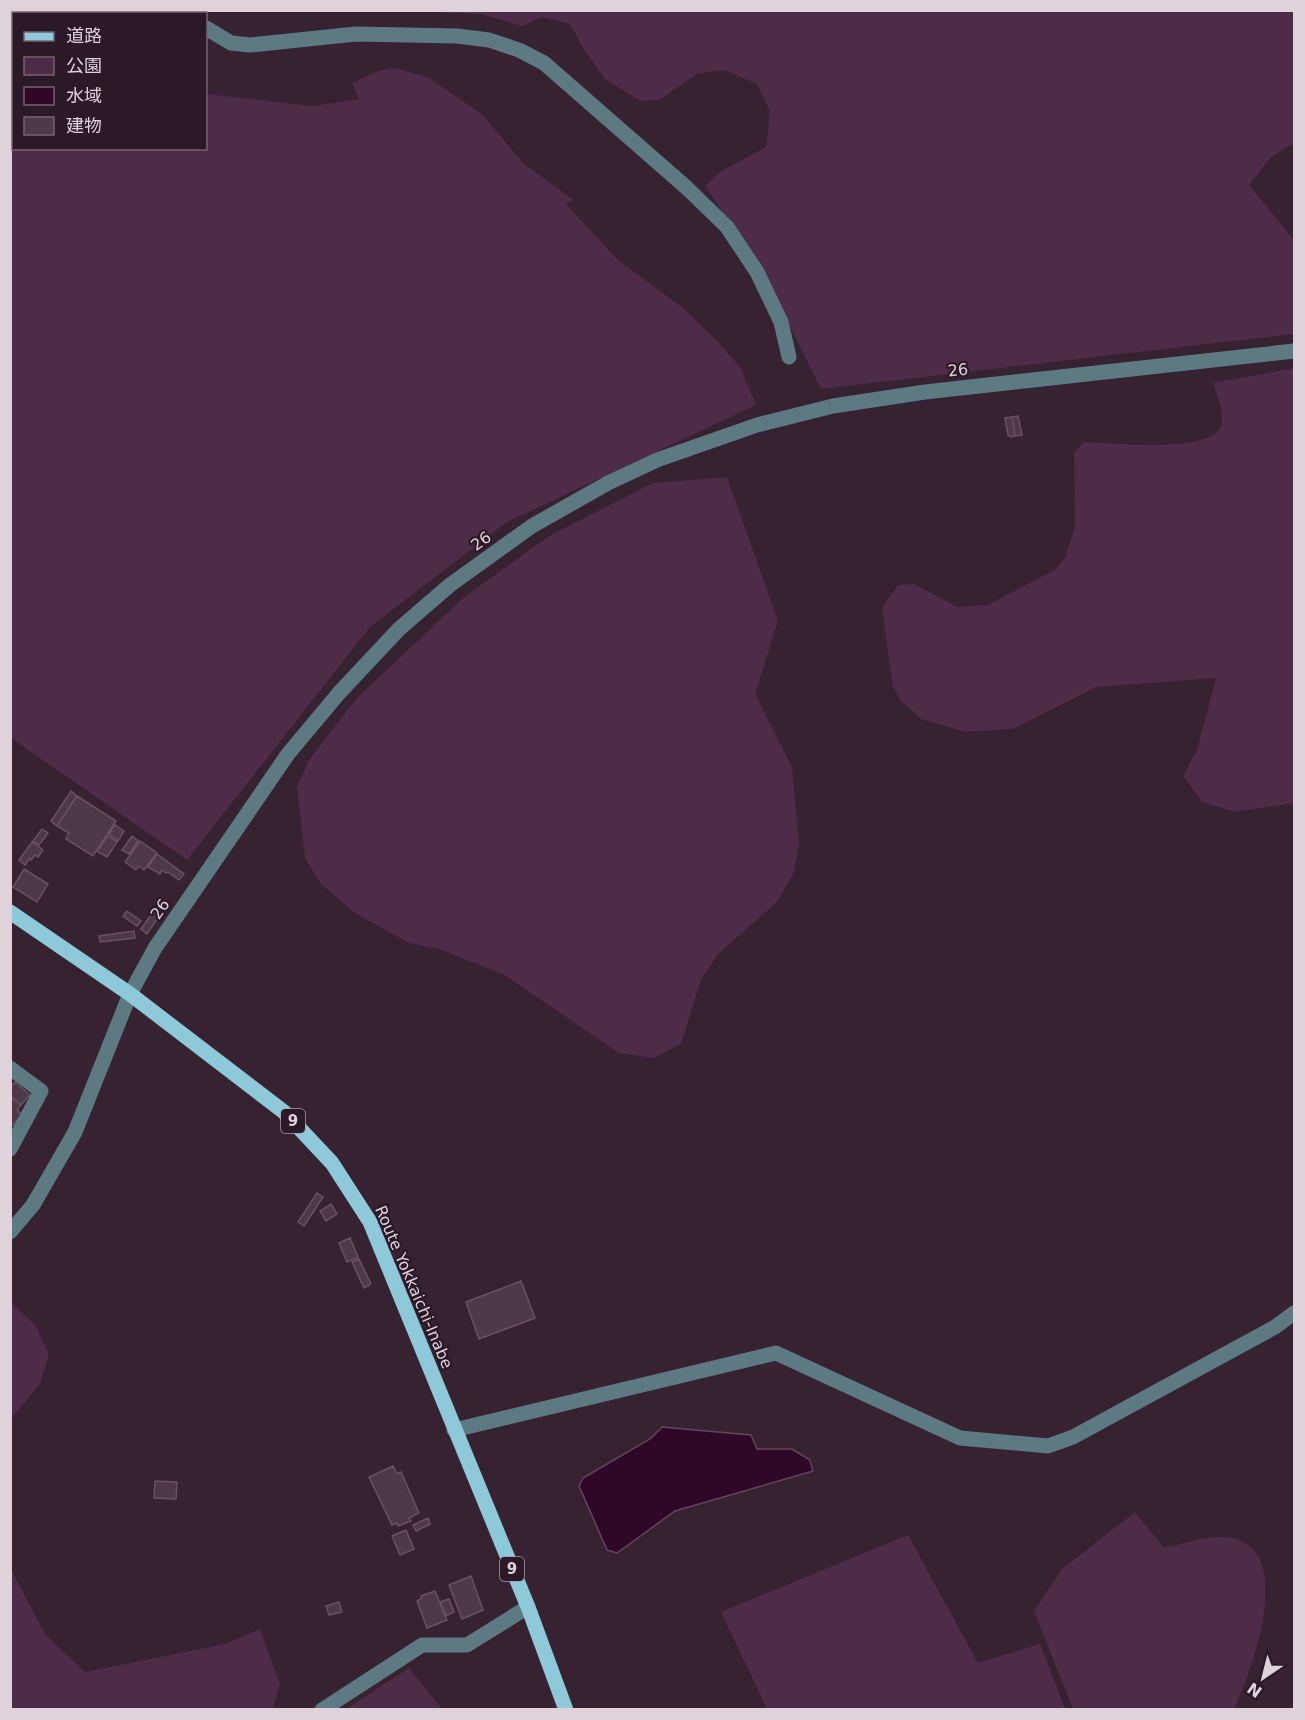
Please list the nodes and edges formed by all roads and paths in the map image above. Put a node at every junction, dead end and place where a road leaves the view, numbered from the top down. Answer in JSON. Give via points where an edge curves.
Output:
{"nodes":[{"id":1,"x":207,"y":29,"type":"edge"},
{"id":2,"x":1294,"y":351,"type":"edge"},
{"id":3,"x":789,"y":357,"type":"dead end"},
{"id":4,"x":10,"y":912,"type":"edge"},
{"id":5,"x":130,"y":994,"type":"junction"},
{"id":6,"x":10,"y":1068,"type":"edge"},
{"id":7,"x":10,"y":1149,"type":"edge"},
{"id":8,"x":10,"y":1232,"type":"edge"},
{"id":9,"x":1294,"y":1313,"type":"edge"},
{"id":10,"x":454,"y":1430,"type":"junction"},
{"id":11,"x":528,"y":1606,"type":"junction"},
{"id":12,"x":322,"y":1710,"type":"edge"},
{"id":13,"x":566,"y":1710,"type":"edge"}],
"edges":[{"from":1,"to":3,"type":"street","via":[[231,43],[250,45],[356,34],[457,36],[489,40],[544,63],[727,227],[757,272],[781,322]]},
{"from":2,"to":5,"type":"street","name":"26","via":[[925,392],[833,406],[757,425],[657,460],[608,483],[532,526],[450,585],[399,629],[339,693],[288,754],[155,948]]},
{"from":4,"to":5,"type":"main road","name":"Route Yokkaichi-Inabe","number":"9"},
{"from":5,"to":8,"type":"street","name":"26","via":[[75,1132],[33,1205]]},
{"from":5,"to":10,"type":"main road","name":"Route Yokkaichi-Inabe","number":"9","via":[[284,1112],[332,1162],[370,1222]]},
{"from":6,"to":7,"type":"street","via":[[41,1091]]},
{"from":9,"to":10,"type":"street","via":[[1073,1437],[1047,1446],[960,1438],[776,1353]]},
{"from":10,"to":11,"type":"main road","name":"Route Yokkaichi-Inabe","number":"9"},
{"from":11,"to":12,"type":"street","via":[[467,1645],[423,1645]]},
{"from":11,"to":13,"type":"main road","name":"Route Yokkaichi-Inabe","number":"9"}]}
